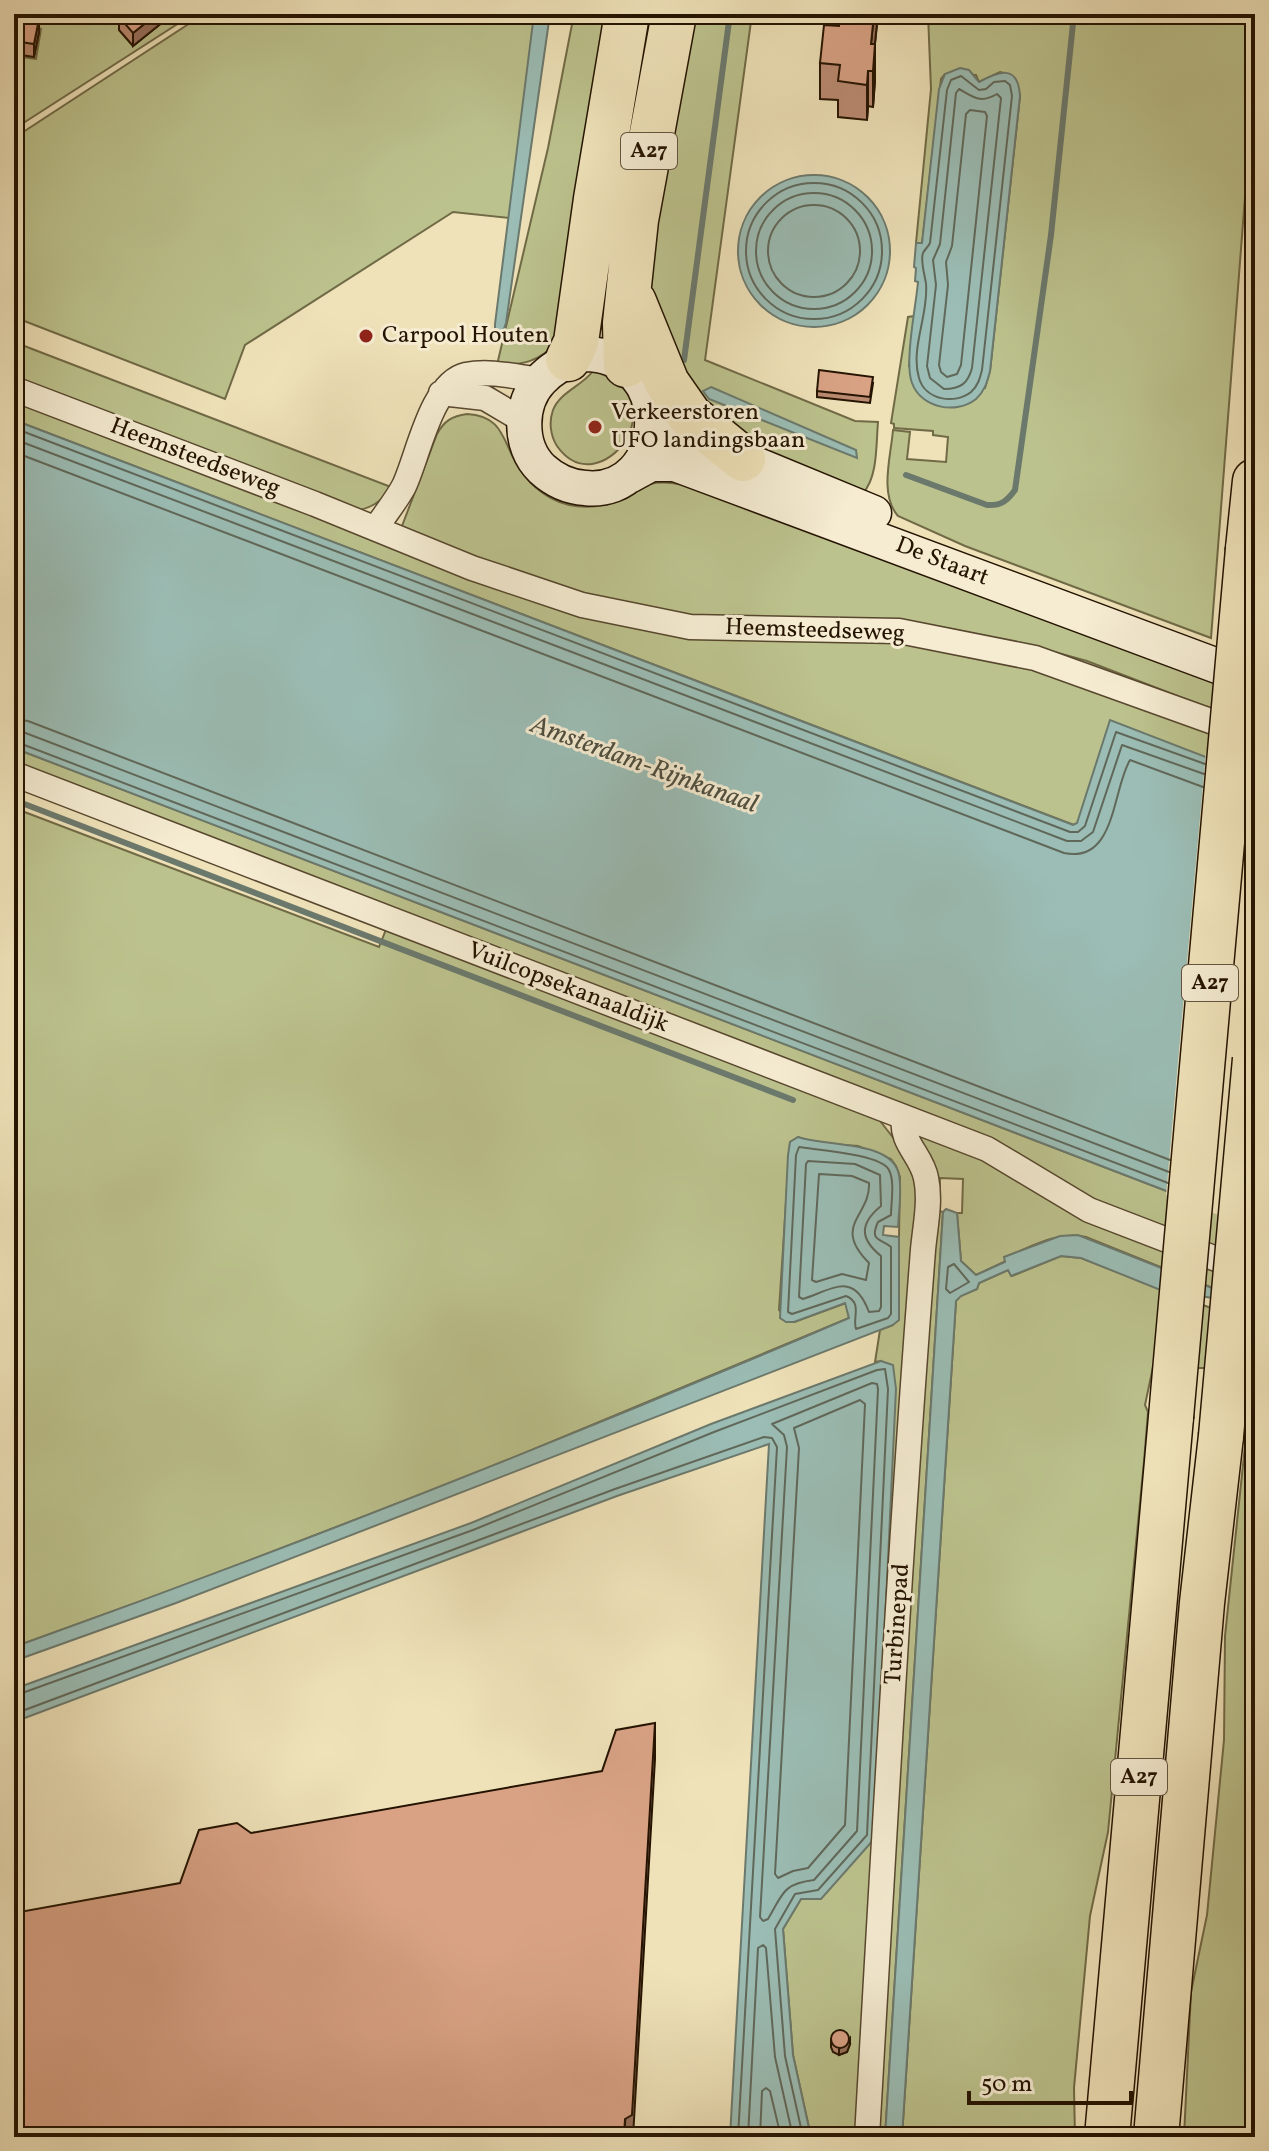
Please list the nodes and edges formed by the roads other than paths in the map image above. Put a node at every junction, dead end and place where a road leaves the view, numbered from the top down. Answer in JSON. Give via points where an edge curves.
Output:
{"nodes":[{"id":1,"x":627,"y":14,"type":"edge"},
{"id":2,"x":674,"y":14,"type":"edge"},
{"id":3,"x":629,"y":288,"type":"junction"},
{"id":4,"x":626,"y":365,"type":"junction"},
{"id":5,"x":554,"y":370,"type":"junction"},
{"id":6,"x":14,"y":389,"type":"edge"},
{"id":7,"x":441,"y":393,"type":"junction"},
{"id":8,"x":524,"y":421,"type":"junction"},
{"id":9,"x":653,"y":423,"type":"junction"},
{"id":10,"x":743,"y":459,"type":"junction"},
{"id":11,"x":629,"y":476,"type":"junction"},
{"id":12,"x":1255,"y":481,"type":"edge"},
{"id":13,"x":376,"y":528,"type":"junction"},
{"id":14,"x":1255,"y":661,"type":"edge"},
{"id":15,"x":1255,"y":680,"type":"edge"},
{"id":16,"x":1255,"y":737,"type":"edge"},
{"id":17,"x":14,"y":774,"type":"edge"},
{"id":18,"x":1255,"y":1059,"type":"edge"},
{"id":19,"x":904,"y":1118,"type":"junction"},
{"id":20,"x":1255,"y":1274,"type":"edge"},
{"id":21,"x":867,"y":2137,"type":"edge"},
{"id":22,"x":1107,"y":2137,"type":"edge"},
{"id":23,"x":1156,"y":2137,"type":"edge"}],
"edges":[{"from":1,"to":5,"type":"highway","number":"A27","via":[[576,342]]},
{"from":2,"to":3,"type":"highway","number":"A27","via":[[636,220]]},
{"from":3,"to":4,"type":"highway","number":"A27"},
{"from":3,"to":10,"type":"highway","via":[[667,383],[690,416]]},
{"from":4,"to":5,"type":"main road","via":[[595,353],[582,354]]},
{"from":4,"to":9,"type":"main road","via":[[648,391]]},
{"from":5,"to":7,"type":"street","via":[[462,375]]},
{"from":5,"to":8,"type":"main road","via":[[527,405]]},
{"from":6,"to":13,"type":"street","name":"Heemsteedseweg"},
{"from":7,"to":8,"type":"street","via":[[485,398]]},
{"from":7,"to":13,"type":"street","via":[[403,487]]},
{"from":8,"to":11,"type":"main road","via":[[536,463],[561,483],[594,489]]},
{"from":9,"to":10,"type":"main road","name":"De Staart","via":[[711,454]]},
{"from":9,"to":11,"type":"main road","via":[[647,448]]},
{"from":10,"to":14,"type":"main road","name":"De Staart","via":[[957,549]]},
{"from":11,"to":15,"type":"main road","name":"De Staart","via":[[651,464],[675,464]]},
{"from":12,"to":22,"type":"highway","number":"A27","bridge":true},
{"from":13,"to":16,"type":"street","name":"Heemsteedseweg","via":[[582,605],[690,627],[899,631],[1035,658]]},
{"from":17,"to":19,"type":"street","name":"Vuilcopsekanaaldijk"},
{"from":18,"to":23,"type":"highway","number":"A27","bridge":true},
{"from":19,"to":20,"type":"street","name":"Vuilcopsekanaaldijk","via":[[987,1149],[1077,1203]]},
{"from":19,"to":21,"type":"street","name":"Turbinepad","via":[[928,1194]]}]}
